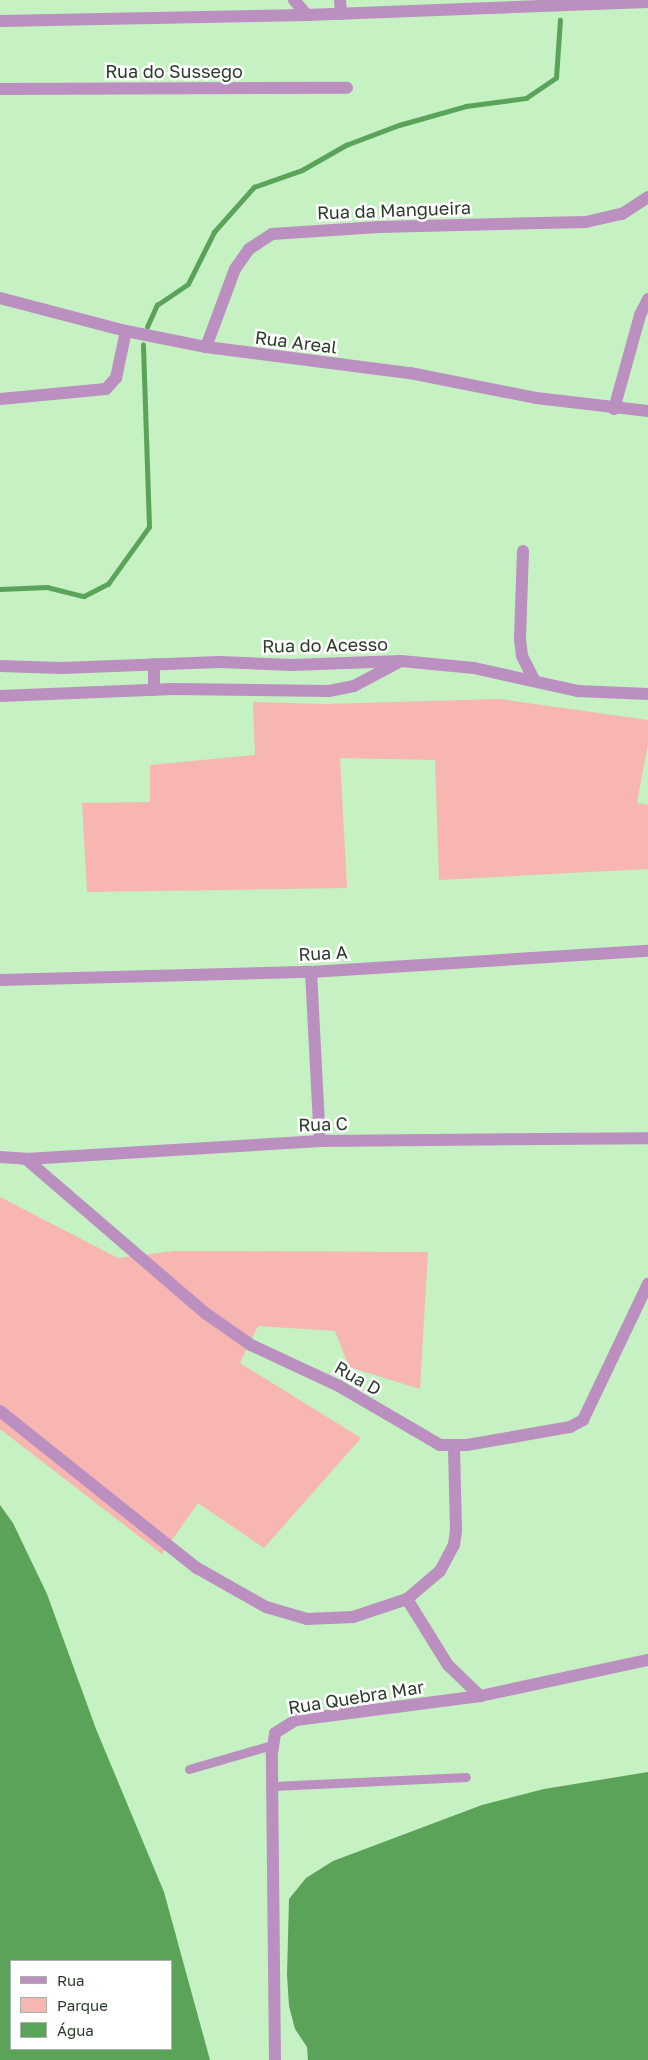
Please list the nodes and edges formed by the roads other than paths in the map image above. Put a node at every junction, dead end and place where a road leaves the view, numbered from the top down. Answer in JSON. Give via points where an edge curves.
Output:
{"nodes":[{"id":1,"x":294,"y":0,"type":"edge"},
{"id":2,"x":340,"y":0,"type":"edge"},
{"id":3,"x":648,"y":2,"type":"edge"},
{"id":4,"x":388,"y":6,"type":"edge"},
{"id":5,"x":341,"y":14,"type":"junction"},
{"id":6,"x":307,"y":15,"type":"junction"},
{"id":7,"x":0,"y":21,"type":"edge"},
{"id":8,"x":347,"y":88,"type":"dead end"},
{"id":9,"x":0,"y":89,"type":"edge"},
{"id":10,"x":648,"y":197,"type":"edge"},
{"id":11,"x":0,"y":298,"type":"edge"},
{"id":12,"x":648,"y":299,"type":"edge"},
{"id":13,"x":126,"y":331,"type":"junction"},
{"id":14,"x":206,"y":347,"type":"junction"},
{"id":15,"x":0,"y":399,"type":"edge"},
{"id":16,"x":614,"y":409,"type":"junction"},
{"id":17,"x":648,"y":411,"type":"edge"},
{"id":18,"x":523,"y":551,"type":"dead end"},
{"id":19,"x":401,"y":661,"type":"junction"},
{"id":20,"x":154,"y":664,"type":"junction"},
{"id":21,"x":0,"y":666,"type":"edge"},
{"id":22,"x":535,"y":681,"type":"junction"},
{"id":23,"x":154,"y":690,"type":"junction"},
{"id":24,"x":648,"y":694,"type":"edge"},
{"id":25,"x":0,"y":696,"type":"edge"},
{"id":26,"x":648,"y":952,"type":"edge"},
{"id":27,"x":311,"y":972,"type":"junction"},
{"id":28,"x":0,"y":980,"type":"edge"},
{"id":29,"x":648,"y":1138,"type":"edge"},
{"id":30,"x":320,"y":1141,"type":"junction"},
{"id":31,"x":0,"y":1157,"type":"edge"},
{"id":32,"x":26,"y":1159,"type":"junction"},
{"id":33,"x":648,"y":1284,"type":"edge"},
{"id":34,"x":0,"y":1411,"type":"edge"},
{"id":35,"x":454,"y":1446,"type":"junction"},
{"id":36,"x":408,"y":1599,"type":"junction"},
{"id":37,"x":648,"y":1660,"type":"edge"},
{"id":38,"x":480,"y":1696,"type":"junction"},
{"id":39,"x":272,"y":1745,"type":"junction"},
{"id":40,"x":189,"y":1769,"type":"dead end"},
{"id":41,"x":466,"y":1777,"type":"dead end"},
{"id":42,"x":273,"y":1786,"type":"junction"},
{"id":43,"x":275,"y":2060,"type":"edge"}],
"edges":[{"from":1,"to":6,"type":"street"},
{"from":2,"to":5,"type":"street"},
{"from":3,"to":4,"type":"street"},
{"from":4,"to":5,"type":"street"},
{"from":5,"to":6,"type":"street"},
{"from":6,"to":7,"type":"street"},
{"from":8,"to":9,"type":"street","name":"Rua do Sussego"},
{"from":10,"to":14,"type":"street","name":"Rua da Mangueira","via":[[622,214],[586,222],[298,230],[272,234],[249,249],[235,269]]},
{"from":11,"to":13,"type":"street","name":"Rua Areal"},
{"from":12,"to":16,"type":"street","via":[[637,323]]},
{"from":13,"to":14,"type":"street","name":"Rua Areal"},
{"from":13,"to":15,"type":"street","via":[[116,378],[106,389]]},
{"from":14,"to":16,"type":"street","name":"Rua Areal","via":[[410,373]]},
{"from":16,"to":17,"type":"street"},
{"from":18,"to":22,"type":"street","via":[[520,639],[522,656]]},
{"from":19,"to":20,"type":"street","name":"Rua do Acesso","via":[[292,665]]},
{"from":19,"to":22,"type":"street","name":"Rua do Acesso","via":[[474,668]]},
{"from":19,"to":23,"type":"street","via":[[354,686],[338,690]]},
{"from":20,"to":21,"type":"street","name":"Rua do Acesso","via":[[61,668]]},
{"from":20,"to":23,"type":"street"},
{"from":22,"to":24,"type":"street","name":"Rua do Acesso","via":[[578,691]]},
{"from":23,"to":25,"type":"street"},
{"from":26,"to":27,"type":"street","name":"Rua A"},
{"from":27,"to":28,"type":"street","name":"Rua A"},
{"from":27,"to":30,"type":"street"},
{"from":29,"to":30,"type":"street","name":"Rua C"},
{"from":30,"to":32,"type":"street","name":"Rua C"},
{"from":31,"to":32,"type":"street","name":"Rua C"},
{"from":32,"to":35,"type":"street","name":"Rua D","via":[[205,1313],[251,1345],[339,1386],[430,1441]]},
{"from":33,"to":35,"type":"street","name":"Rua D","via":[[583,1420],[570,1427]]},
{"from":34,"to":36,"type":"street","via":[[197,1568],[266,1607],[307,1619],[335,1619],[373,1612]]},
{"from":35,"to":36,"type":"street","via":[[458,1503],[454,1545],[440,1571]]},
{"from":36,"to":38,"type":"street","via":[[448,1665]]},
{"from":37,"to":38,"type":"street","name":"Rua Quebra Mar"},
{"from":38,"to":39,"type":"street","name":"Rua Quebra Mar","via":[[296,1720],[275,1733]]},
{"from":39,"to":40,"type":"lane"},
{"from":39,"to":42,"type":"street"},
{"from":41,"to":42,"type":"lane"},
{"from":42,"to":43,"type":"street"}]}
